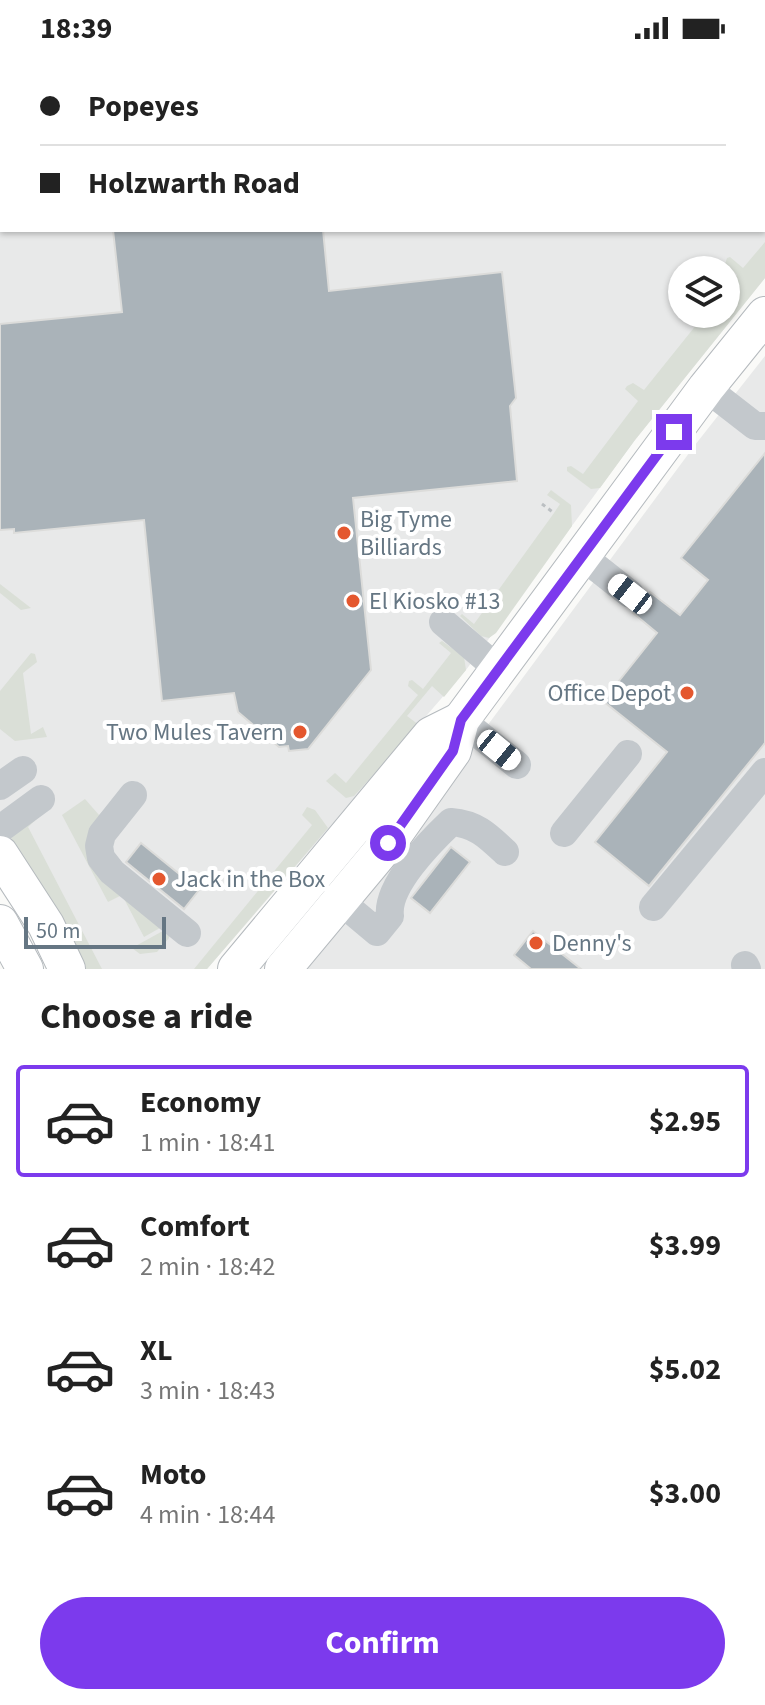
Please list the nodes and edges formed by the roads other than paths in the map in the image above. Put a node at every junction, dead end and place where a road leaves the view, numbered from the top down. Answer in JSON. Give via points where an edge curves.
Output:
{"nodes":[{"id":1,"x":761,"y":329,"type":"edge"},
{"id":2,"x":706,"y":388,"type":"junction"},
{"id":3,"x":765,"y":426,"type":"edge"},
{"id":4,"x":582,"y":556,"type":"junction"},
{"id":5,"x":630,"y":594,"type":"dead end"},
{"id":6,"x":443,"y":622,"type":"dead end"},
{"id":7,"x":498,"y":669,"type":"junction"},
{"id":8,"x":461,"y":720,"type":"junction"},
{"id":9,"x":628,"y":754,"type":"dead end"},
{"id":10,"x":517,"y":765,"type":"dead end"},
{"id":11,"x":23,"y":770,"type":"dead end"},
{"id":12,"x":765,"y":772,"type":"edge"},
{"id":13,"x":0,"y":786,"type":"edge"},
{"id":14,"x":133,"y":795,"type":"dead end"},
{"id":15,"x":41,"y":799,"type":"dead end"},
{"id":16,"x":0,"y":829,"type":"edge"},
{"id":17,"x":564,"y":833,"type":"dead end"},
{"id":18,"x":0,"y":854,"type":"edge"},
{"id":19,"x":499,"y":858,"type":"dead end"},
{"id":20,"x":340,"y":901,"type":"junction"},
{"id":21,"x":653,"y":907,"type":"dead end"},
{"id":22,"x":0,"y":923,"type":"edge"},
{"id":23,"x":187,"y":933,"type":"dead end"},
{"id":24,"x":25,"y":969,"type":"edge"},
{"id":25,"x":67,"y":969,"type":"edge"},
{"id":26,"x":236,"y":969,"type":"edge"},
{"id":27,"x":283,"y":969,"type":"edge"}],
"edges":[{"from":1,"to":2,"type":"main road"},
{"from":2,"to":3,"type":"lane","via":[[755,426]]},
{"from":2,"to":4,"type":"main road"},
{"from":4,"to":5,"type":"lane"},
{"from":4,"to":7,"type":"main road"},
{"from":6,"to":7,"type":"lane"},
{"from":7,"to":8,"type":"main road"},
{"from":8,"to":10,"type":"lane"},
{"from":8,"to":20,"type":"main road","via":[[453,751]]},
{"from":8,"to":26,"type":"main road","via":[[431,735]]},
{"from":9,"to":17,"type":"lane"},
{"from":11,"to":13,"type":"lane"},
{"from":12,"to":21,"type":"lane"},
{"from":14,"to":23,"type":"lane","via":[[102,834],[101,858]]},
{"from":15,"to":16,"type":"lane"},
{"from":18,"to":25,"type":"main road","via":[[46,925]]},
{"from":19,"to":20,"type":"lane","via":[[480,828],[451,822],[398,883],[390,916],[377,932]]},
{"from":20,"to":27,"type":"main road"},
{"from":22,"to":24,"type":"main road"}]}
